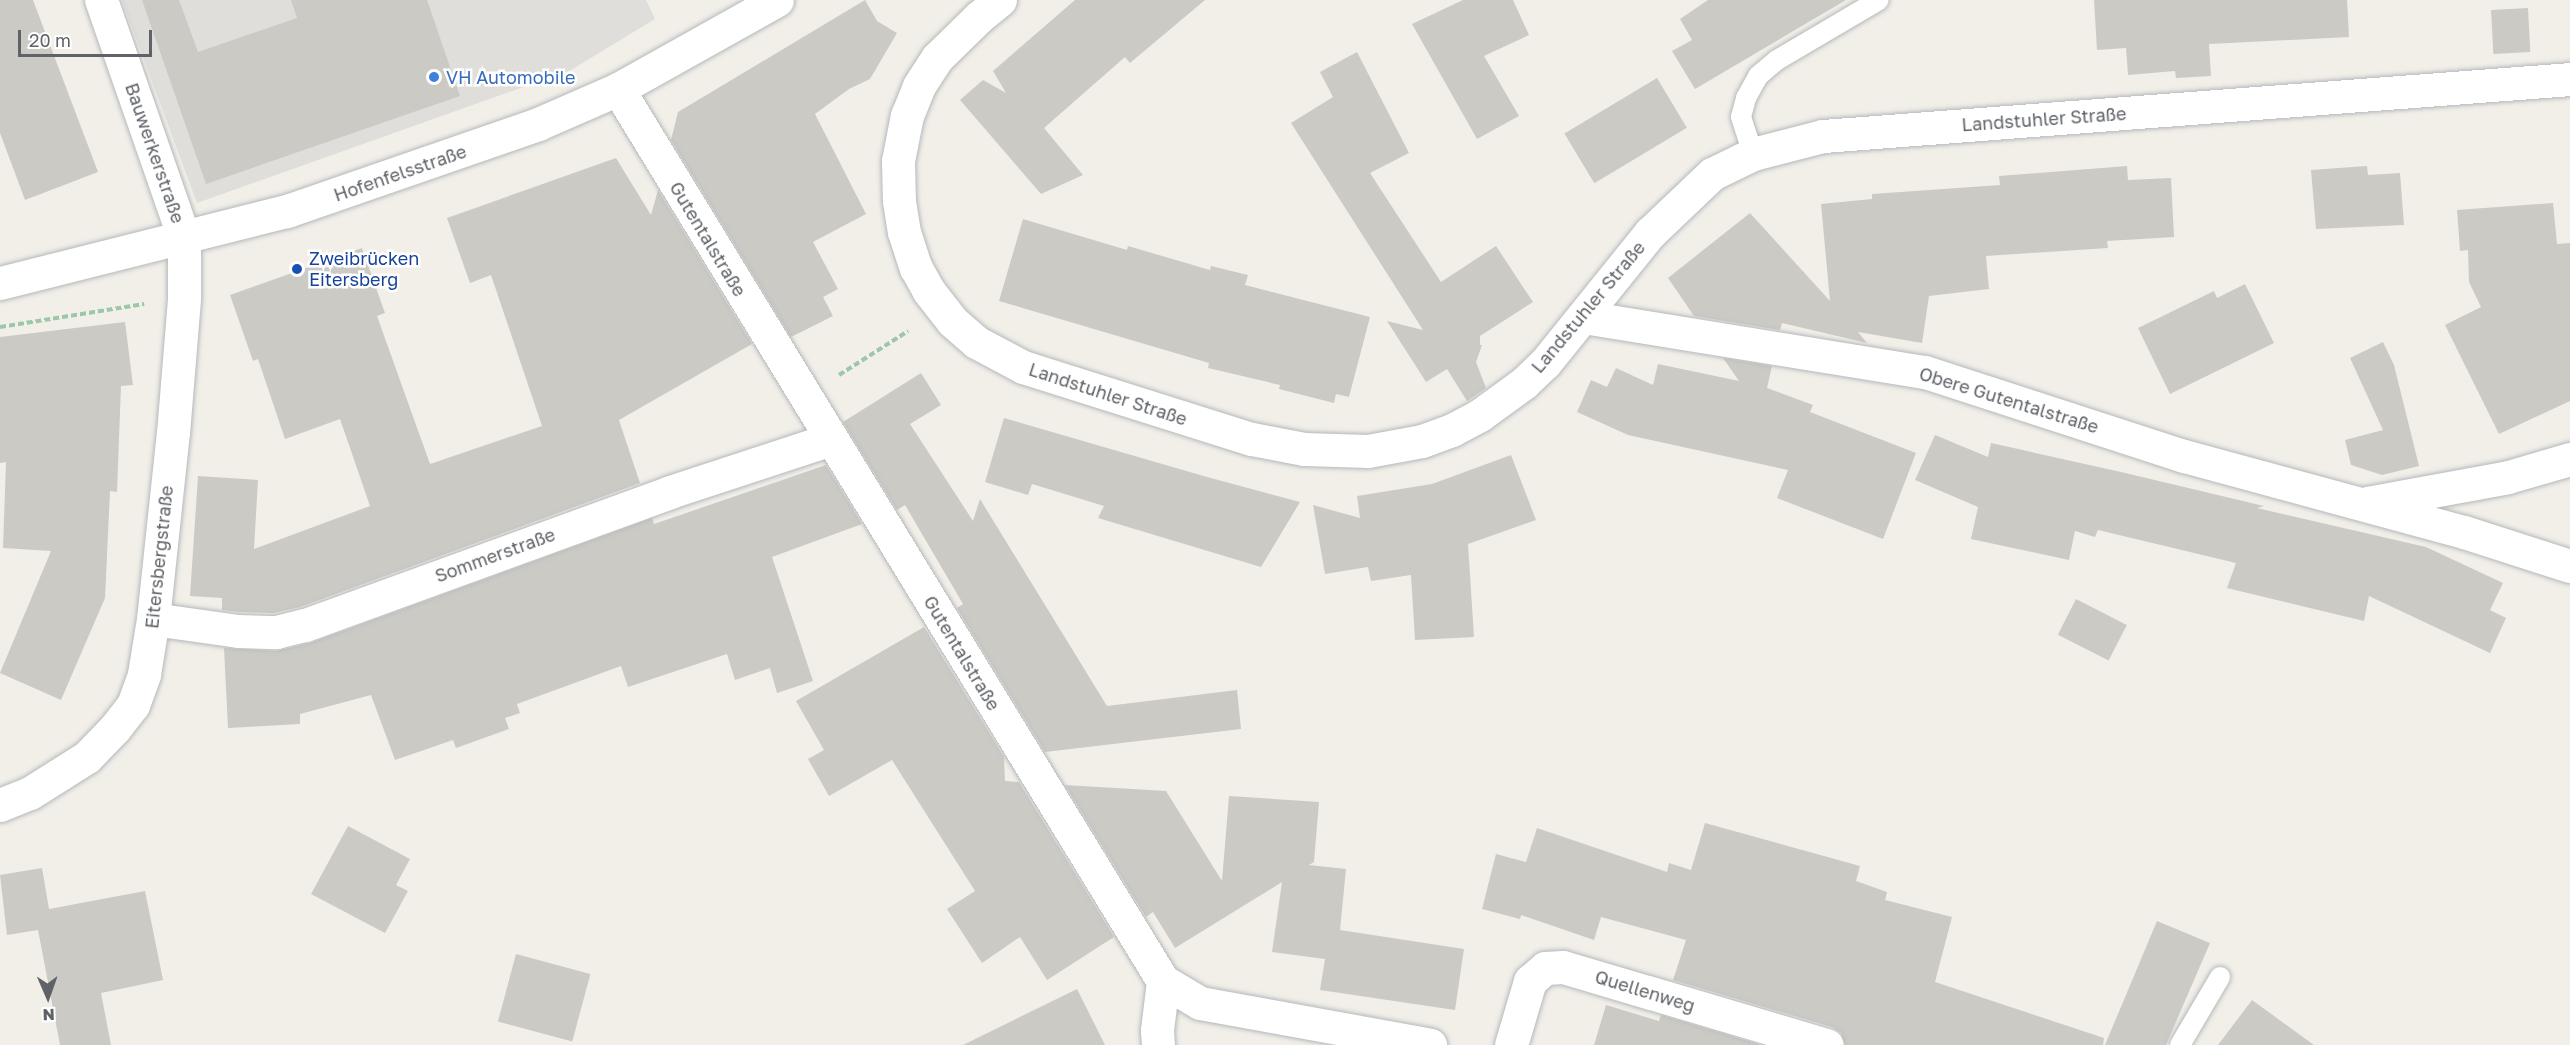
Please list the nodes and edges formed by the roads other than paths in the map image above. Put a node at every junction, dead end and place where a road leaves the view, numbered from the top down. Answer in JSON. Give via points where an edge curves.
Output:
{"nodes":[{"id":1,"x":101,"y":0,"type":"edge"},
{"id":2,"x":777,"y":0,"type":"edge"},
{"id":3,"x":1000,"y":0,"type":"edge"},
{"id":4,"x":1879,"y":0,"type":"edge"},
{"id":5,"x":2570,"y":79,"type":"edge"},
{"id":6,"x":618,"y":89,"type":"junction"},
{"id":7,"x":1753,"y":154,"type":"junction"},
{"id":8,"x":184,"y":238,"type":"junction"},
{"id":9,"x":0,"y":283,"type":"edge"},
{"id":10,"x":1584,"y":317,"type":"junction"},
{"id":11,"x":831,"y":439,"type":"junction"},
{"id":12,"x":2570,"y":459,"type":"edge"},
{"id":13,"x":2357,"y":504,"type":"junction"},
{"id":14,"x":2570,"y":566,"type":"edge"},
{"id":15,"x":153,"y":619,"type":"junction"},
{"id":16,"x":0,"y":805,"type":"edge"},
{"id":17,"x":2220,"y":977,"type":"dead end"},
{"id":18,"x":1163,"y":981,"type":"junction"},
{"id":19,"x":1158,"y":1045,"type":"edge"},
{"id":20,"x":1430,"y":1045,"type":"edge"},
{"id":21,"x":1511,"y":1045,"type":"edge"},
{"id":22,"x":1827,"y":1045,"type":"edge"},
{"id":23,"x":2180,"y":1045,"type":"edge"}],
"edges":[{"from":1,"to":8,"type":"street","name":"Bauwerkerstraße"},
{"from":2,"to":6,"type":"street","name":"Hofenfelsstraße"},
{"from":3,"to":10,"type":"street","name":"Landstuhler Straße","via":[[937,58],[919,86],[907,115],[898,161],[904,232],[916,268],[942,310],[976,342],[999,356],[1048,376],[1252,439],[1304,449],[1368,451],[1422,441],[1480,415],[1524,383]]},
{"from":4,"to":7,"type":"lane","via":[[1758,76],[1741,117]]},
{"from":5,"to":7,"type":"street","name":"Landstuhler Straße","via":[[1823,136]]},
{"from":6,"to":8,"type":"street","name":"Hofenfelsstraße","via":[[538,124],[425,165],[287,212]]},
{"from":6,"to":11,"type":"street","name":"Gutentalstraße"},
{"from":7,"to":10,"type":"street","name":"Landstuhler Straße","via":[[1712,174],[1650,233]]},
{"from":8,"to":9,"type":"street","name":"Hofenfelsstraße"},
{"from":8,"to":15,"type":"street","name":"Eitersbergstraße","via":[[184,298]]},
{"from":10,"to":13,"type":"street","name":"Obere Gutentalstraße","via":[[1925,372],[2184,456]]},
{"from":11,"to":15,"type":"street","name":"Sommerstraße","via":[[276,632],[238,632]]},
{"from":11,"to":18,"type":"street","name":"Gutentalstraße"},
{"from":12,"to":13,"type":"street","name":"Obere Gutentalstraße","via":[[2508,477]]},
{"from":13,"to":14,"type":"street","name":"Obere Gutentalstraße","via":[[2464,532]]},
{"from":15,"to":16,"type":"street","name":"Eitersbergstraße","via":[[144,674],[133,705],[115,728],[87,757],[30,793]]},
{"from":17,"to":23,"type":"lane"},
{"from":18,"to":19,"type":"street"},
{"from":18,"to":20,"type":"street","name":"Gutentalstraße","via":[[1200,1003]]},
{"from":21,"to":22,"type":"street","name":"Quellenweg","via":[[1530,981],[1545,968],[1563,967]]}]}
